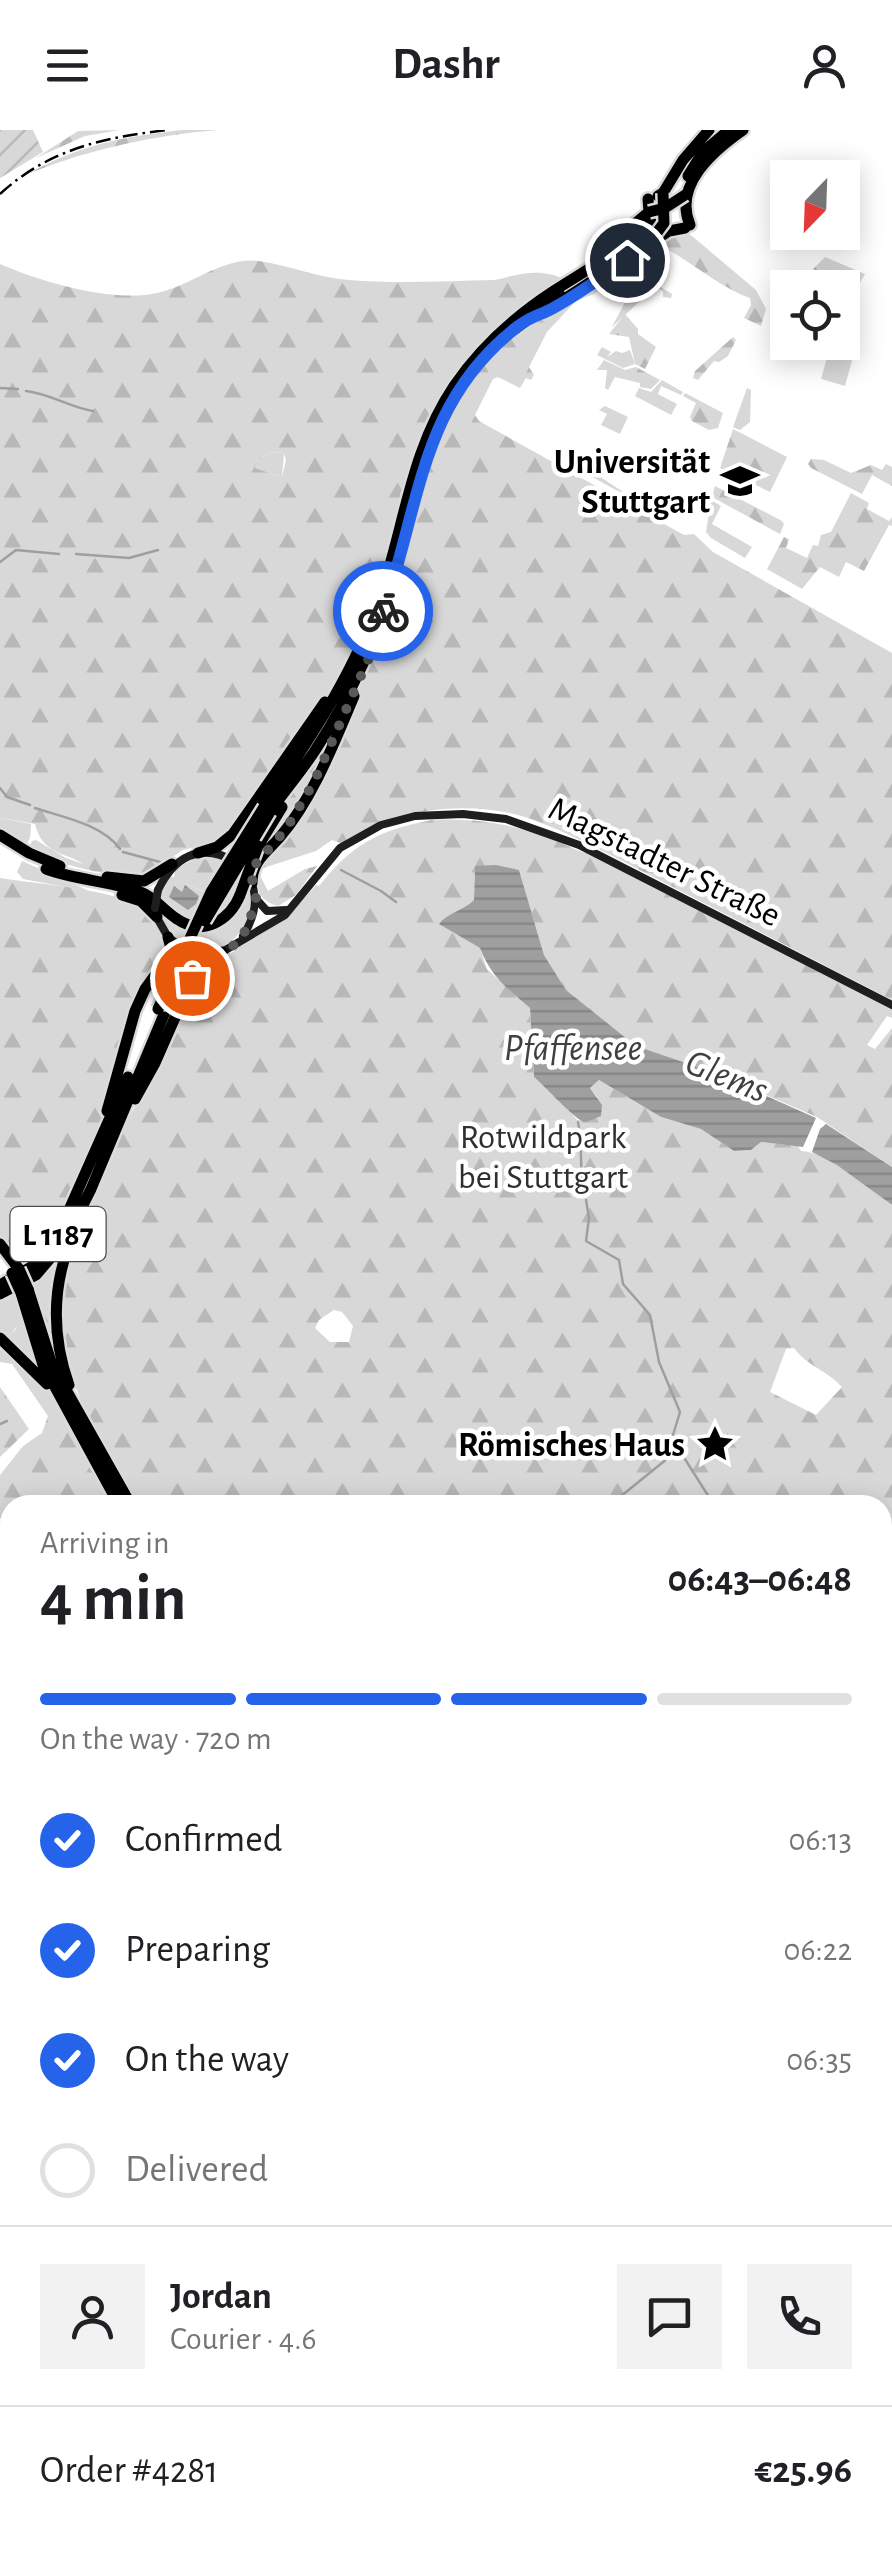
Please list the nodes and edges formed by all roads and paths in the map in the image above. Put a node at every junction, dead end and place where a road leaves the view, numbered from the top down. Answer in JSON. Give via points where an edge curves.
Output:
{"nodes":[{"id":1,"x":710,"y":130,"type":"edge"},
{"id":2,"x":718,"y":130,"type":"edge"},
{"id":3,"x":731,"y":130,"type":"edge"},
{"id":4,"x":743,"y":130,"type":"edge"},
{"id":5,"x":663,"y":201,"type":"junction"},
{"id":6,"x":649,"y":243,"type":"junction"},
{"id":7,"x":539,"y":312,"type":"junction"},
{"id":8,"x":378,"y":624,"type":"junction"},
{"id":9,"x":362,"y":643,"type":"junction"},
{"id":10,"x":300,"y":772,"type":"junction"},
{"id":11,"x":267,"y":809,"type":"junction"},
{"id":12,"x":0,"y":838,"type":"edge"},
{"id":13,"x":198,"y":853,"type":"junction"},
{"id":14,"x":172,"y":864,"type":"junction"},
{"id":15,"x":46,"y":869,"type":"junction"},
{"id":16,"x":252,"y":883,"type":"junction"},
{"id":17,"x":256,"y":898,"type":"junction"},
{"id":18,"x":291,"y":908,"type":"junction"},
{"id":19,"x":156,"y":913,"type":"junction"},
{"id":20,"x":168,"y":936,"type":"junction"},
{"id":21,"x":240,"y":940,"type":"junction"},
{"id":22,"x":222,"y":952,"type":"junction"},
{"id":23,"x":892,"y":1005,"type":"edge"},
{"id":24,"x":161,"y":1011,"type":"junction"},
{"id":25,"x":118,"y":1123,"type":"junction"},
{"id":26,"x":92,"y":1163,"type":"junction"},
{"id":27,"x":80,"y":1213,"type":"junction"},
{"id":28,"x":0,"y":1244,"type":"edge"},
{"id":29,"x":0,"y":1255,"type":"edge"},
{"id":30,"x":15,"y":1271,"type":"junction"},
{"id":31,"x":0,"y":1285,"type":"edge"},
{"id":32,"x":0,"y":1294,"type":"edge"},
{"id":33,"x":0,"y":1338,"type":"edge"},
{"id":34,"x":67,"y":1401,"type":"junction"},
{"id":35,"x":120,"y":1495,"type":"edge"}],
"edges":[{"from":1,"to":5,"type":"highway"},
{"from":2,"to":5,"type":"highway"},
{"from":3,"to":5,"type":"highway"},
{"from":4,"to":5,"type":"highway"},
{"from":5,"to":6,"type":"highway","bridge":true,"via":[[662,226]]},
{"from":5,"to":6,"type":"highway","bridge":true,"via":[[685,208],[683,227]]},
{"from":5,"to":7,"type":"highway","via":[[632,248]]},
{"from":5,"to":9,"type":"highway","via":[[516,319],[483,350],[439,411],[417,459]]},
{"from":6,"to":7,"type":"highway"},
{"from":7,"to":8,"type":"highway","via":[[484,358],[442,420]]},
{"from":8,"to":10,"type":"highway","via":[[350,690]]},
{"from":8,"to":16,"type":"highway","via":[[333,744],[286,829],[257,861]]},
{"from":9,"to":11,"type":"highway"},
{"from":9,"to":13,"type":"highway","via":[[233,834]]},
{"from":10,"to":11,"type":"highway"},
{"from":10,"to":15,"type":"highway","bridge":true,"via":[[258,846],[233,909],[208,926],[176,919],[140,892]]},
{"from":11,"to":24,"type":"highway","bridge":true},
{"from":12,"to":14,"type":"highway","via":[[48,862],[124,880],[149,880]]},
{"from":12,"to":15,"type":"highway"},
{"from":13,"to":14,"type":"main road"},
{"from":13,"to":16,"type":"main road","via":[[233,860]]},
{"from":14,"to":19,"type":"main road","bridge":true,"via":[[158,890]]},
{"from":15,"to":19,"type":"highway","via":[[74,884],[136,899]]},
{"from":16,"to":17,"type":"main road"},
{"from":17,"to":18,"type":"main road","via":[[270,912]]},
{"from":17,"to":21,"type":"main road"},
{"from":18,"to":21,"type":"main road","name":"Magstadter Straße","number":"L 1187"},
{"from":18,"to":23,"type":"main road","name":"Magstadter Straße","number":"L 1187","via":[[348,844],[381,825],[420,815],[478,815],[529,824],[580,845]]},
{"from":19,"to":20,"type":"main road"},
{"from":20,"to":22,"type":"main road","via":[[193,952]]},
{"from":20,"to":26,"type":"highway","via":[[172,952],[135,1011]]},
{"from":21,"to":22,"type":"main road","number":"L 1187"},
{"from":22,"to":25,"type":"highway","number":"L 1187","via":[[201,964],[155,1063]]},
{"from":24,"to":25,"type":"highway"},
{"from":24,"to":26,"type":"highway"},
{"from":25,"to":27,"type":"highway","number":"L 1187"},
{"from":26,"to":31,"type":"highway","number":"L 1187","via":[[47,1250]]},
{"from":27,"to":32,"type":"highway","number":"L 1187","via":[[47,1265]]},
{"from":27,"to":34,"type":"highway","number":"L 1187","via":[[56,1306]]},
{"from":28,"to":30,"type":"highway"},
{"from":29,"to":30,"type":"highway"},
{"from":30,"to":34,"type":"highway","bridge":true},
{"from":33,"to":34,"type":"highway"},
{"from":34,"to":35,"type":"highway"}]}
